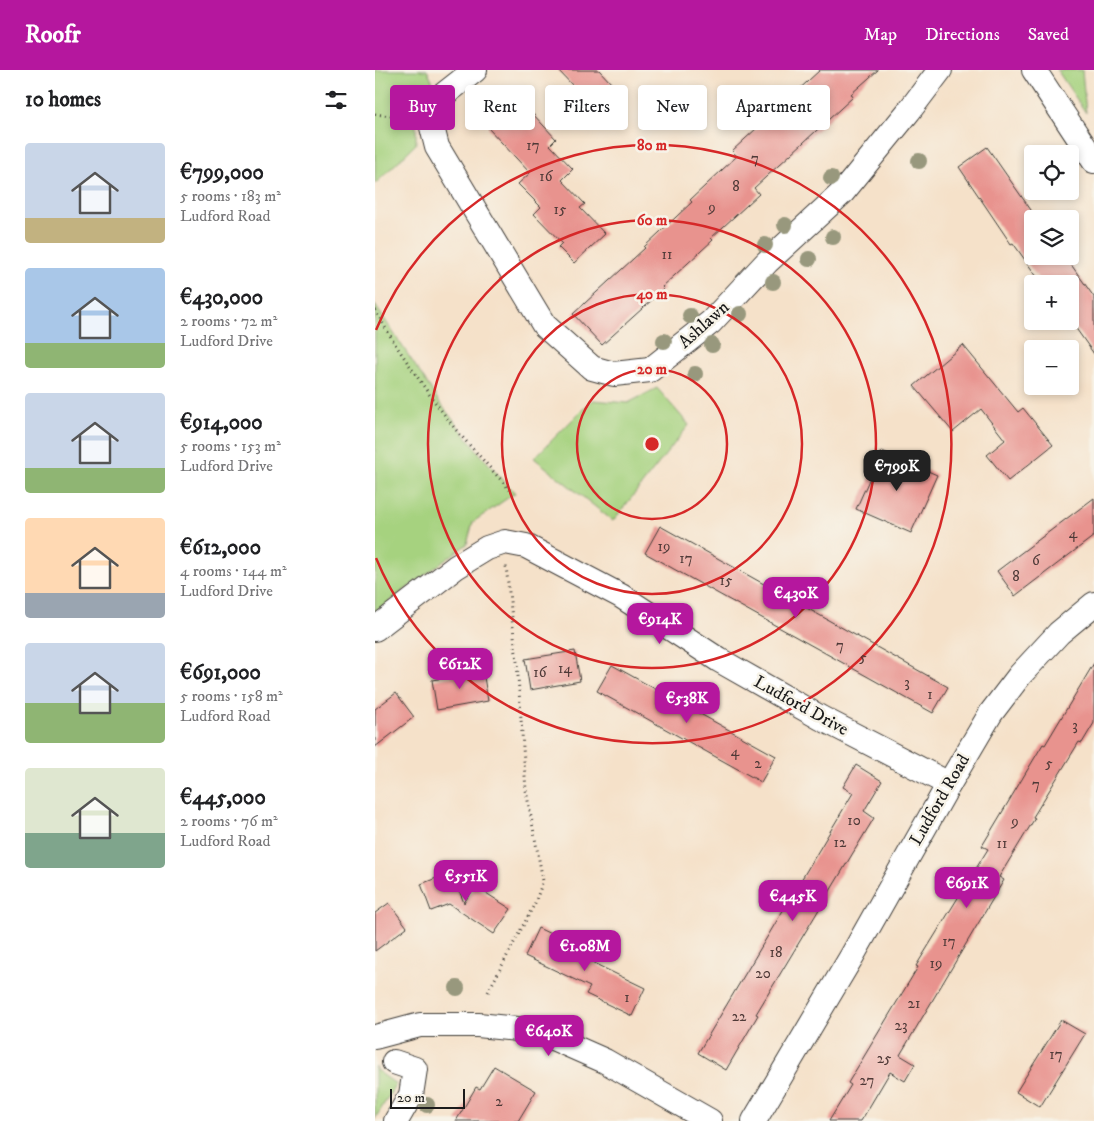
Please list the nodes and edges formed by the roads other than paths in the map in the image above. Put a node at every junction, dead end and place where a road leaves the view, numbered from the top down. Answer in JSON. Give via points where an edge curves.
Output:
{"nodes":[{"id":1,"x":475,"y":70,"type":"edge"},
{"id":2,"x":940,"y":70,"type":"edge"},
{"id":3,"x":1034,"y":70,"type":"edge"},
{"id":4,"x":1094,"y":161,"type":"edge"},
{"id":5,"x":1094,"y":604,"type":"edge"},
{"id":6,"x":375,"y":629,"type":"edge"},
{"id":7,"x":949,"y":784,"type":"junction"},
{"id":8,"x":375,"y":1038,"type":"edge"},
{"id":9,"x":394,"y":1062,"type":"dead end"},
{"id":10,"x":396,"y":1121,"type":"edge"},
{"id":11,"x":710,"y":1121,"type":"edge"},
{"id":12,"x":755,"y":1121,"type":"edge"}],
"edges":[{"from":1,"to":2,"type":"street","name":"Ashlawn","via":[[443,96],[430,119],[437,148],[544,325],[592,368],[614,374],[650,370],[711,322],[767,262],[843,192]]},
{"from":3,"to":4,"type":"street"},
{"from":5,"to":7,"type":"street","name":"Ludford Road","via":[[1059,633],[1020,674],[991,713]]},
{"from":6,"to":7,"type":"street","name":"Ludford Drive","via":[[456,566],[487,548],[505,542],[526,546],[621,596],[719,660],[787,699]]},
{"from":7,"to":12,"type":"street","name":"Ludford Road"},
{"from":8,"to":11,"type":"street","via":[[420,1025],[478,1025],[537,1031],[605,1061]]},
{"from":9,"to":10,"type":"street","via":[[415,1069],[411,1096]]}]}
